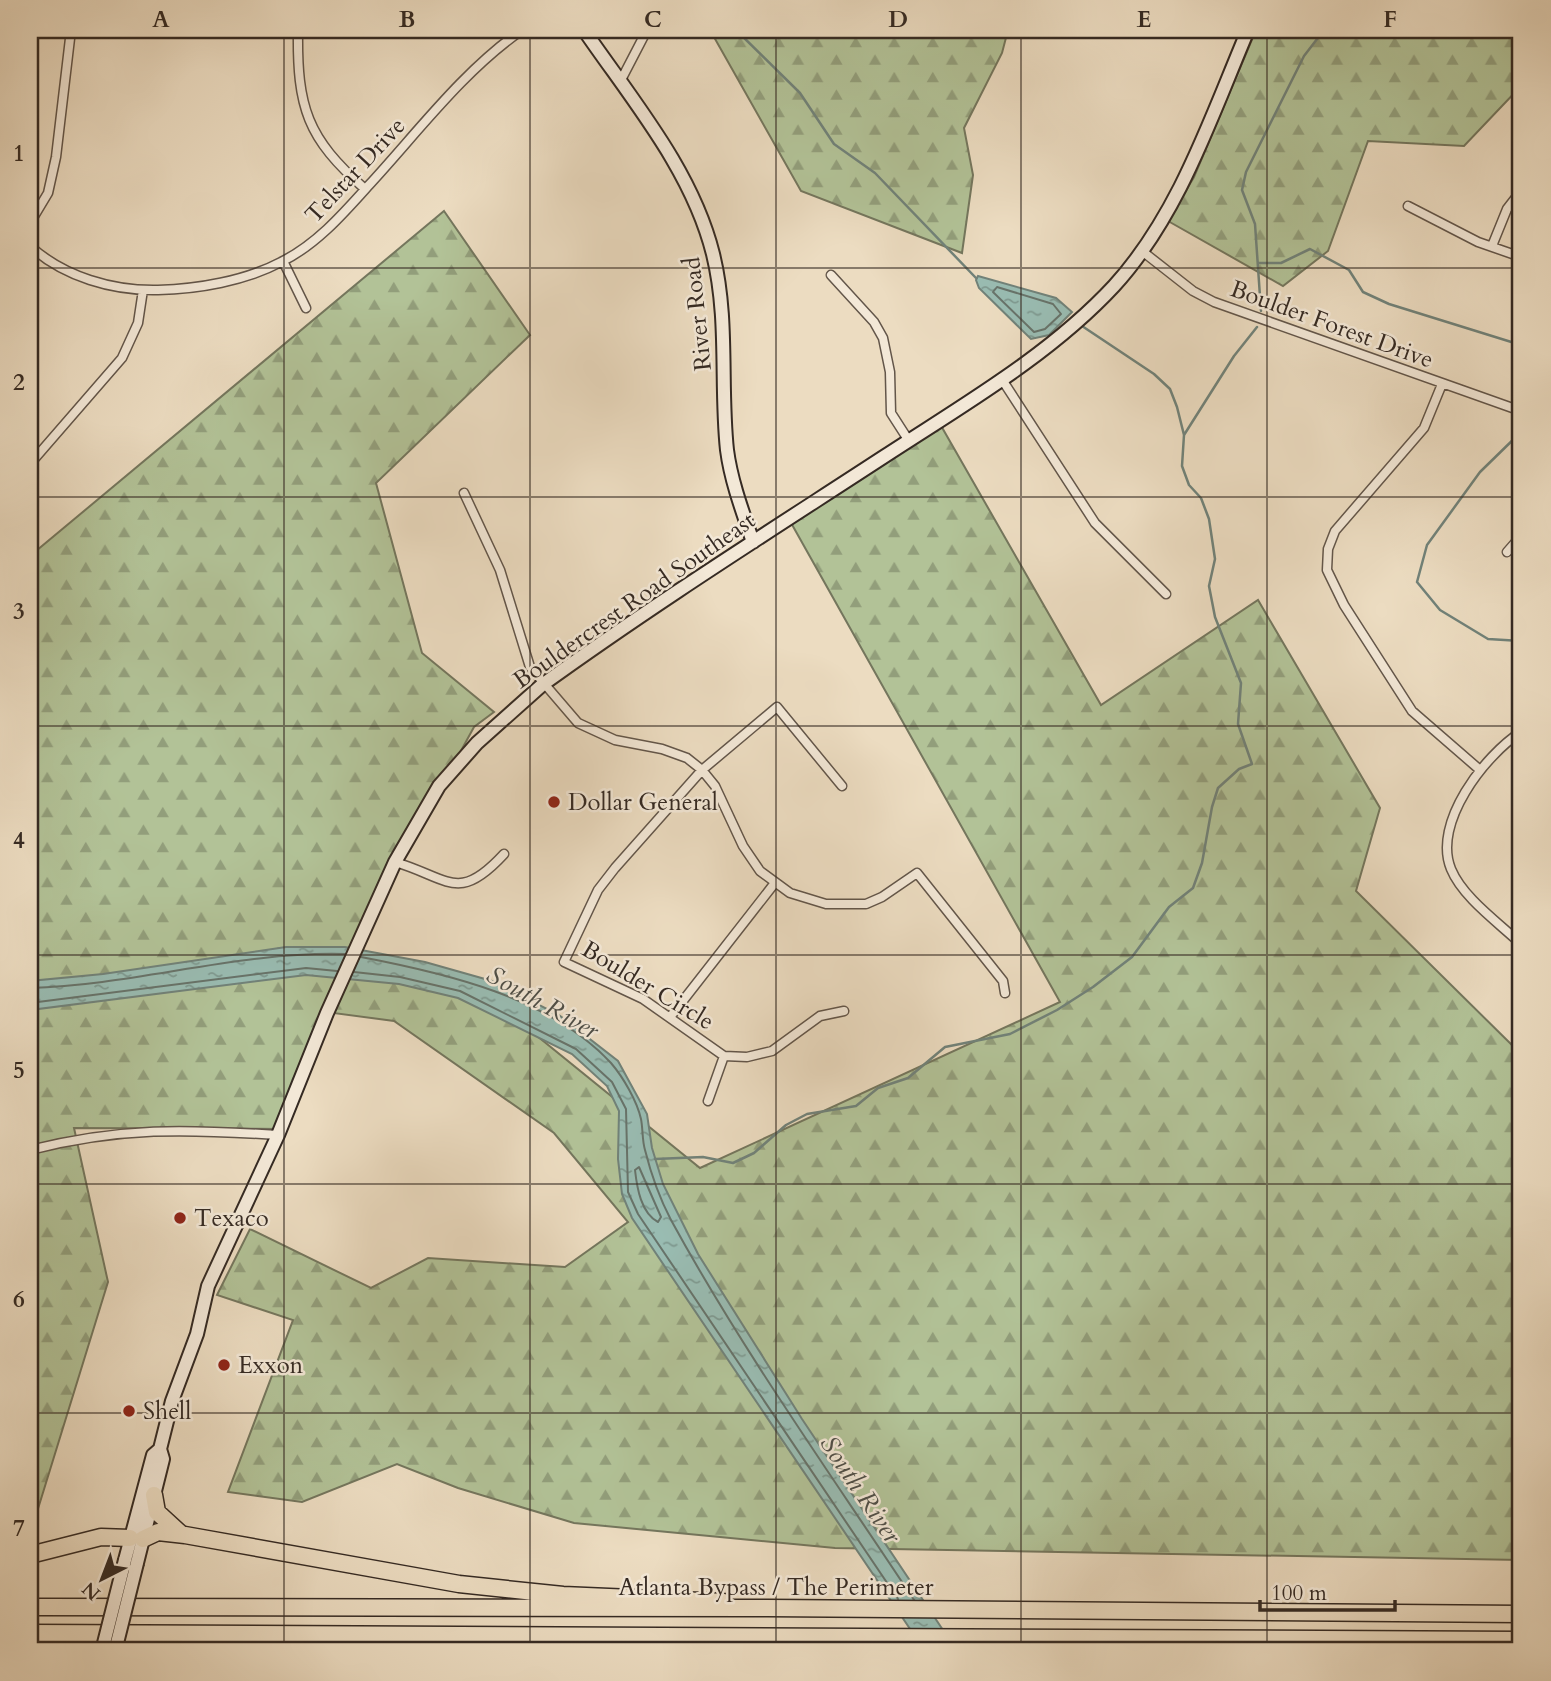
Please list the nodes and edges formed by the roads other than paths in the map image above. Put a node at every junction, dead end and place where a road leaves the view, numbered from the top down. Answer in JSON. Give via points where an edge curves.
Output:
{"nodes":[{"id":1,"x":71,"y":30,"type":"edge"},
{"id":2,"x":298,"y":30,"type":"edge"},
{"id":3,"x":522,"y":30,"type":"edge"},
{"id":4,"x":584,"y":30,"type":"edge"},
{"id":5,"x":647,"y":30,"type":"edge"},
{"id":6,"x":1248,"y":30,"type":"edge"},
{"id":7,"x":620,"y":82,"type":"junction"},
{"id":8,"x":365,"y":189,"type":"junction"},
{"id":9,"x":1521,"y":191,"type":"edge"},
{"id":10,"x":1408,"y":206,"type":"dead end"},
{"id":11,"x":30,"y":223,"type":"edge"},
{"id":12,"x":30,"y":246,"type":"edge"},
{"id":13,"x":1492,"y":246,"type":"junction"},
{"id":14,"x":1142,"y":251,"type":"junction"},
{"id":15,"x":1521,"y":257,"type":"edge"},
{"id":16,"x":284,"y":261,"type":"junction"},
{"id":17,"x":831,"y":275,"type":"dead end"},
{"id":18,"x":142,"y":290,"type":"junction"},
{"id":19,"x":306,"y":308,"type":"dead end"},
{"id":20,"x":1001,"y":378,"type":"junction"},
{"id":21,"x":1443,"y":384,"type":"junction"},
{"id":22,"x":1521,"y":411,"type":"edge"},
{"id":23,"x":909,"y":440,"type":"junction"},
{"id":24,"x":30,"y":464,"type":"edge"},
{"id":25,"x":464,"y":493,"type":"dead end"},
{"id":26,"x":1521,"y":536,"type":"edge"},
{"id":27,"x":753,"y":542,"type":"junction"},
{"id":28,"x":1507,"y":552,"type":"dead end"},
{"id":29,"x":1166,"y":594,"type":"dead end"},
{"id":30,"x":542,"y":685,"type":"junction"},
{"id":31,"x":1521,"y":732,"type":"edge"},
{"id":32,"x":702,"y":770,"type":"junction"},
{"id":33,"x":1479,"y":770,"type":"junction"},
{"id":34,"x":842,"y":786,"type":"dead end"},
{"id":35,"x":504,"y":854,"type":"dead end"},
{"id":36,"x":395,"y":862,"type":"junction"},
{"id":37,"x":774,"y":884,"type":"junction"},
{"id":38,"x":1521,"y":944,"type":"edge"},
{"id":39,"x":1005,"y":993,"type":"dead end"},
{"id":40,"x":844,"y":1010,"type":"dead end"},
{"id":41,"x":671,"y":1016,"type":"junction"},
{"id":42,"x":724,"y":1056,"type":"junction"},
{"id":43,"x":708,"y":1101,"type":"dead end"},
{"id":44,"x":278,"y":1135,"type":"junction"},
{"id":45,"x":30,"y":1150,"type":"edge"},
{"id":46,"x":160,"y":1449,"type":"junction"},
{"id":47,"x":154,"y":1495,"type":"junction"},
{"id":48,"x":185,"y":1535,"type":"junction"},
{"id":49,"x":137,"y":1539,"type":"junction"},
{"id":50,"x":30,"y":1555,"type":"edge"},
{"id":51,"x":131,"y":1562,"type":"junction"},
{"id":52,"x":30,"y":1607,"type":"edge"},
{"id":53,"x":768,"y":1608,"type":"junction"},
{"id":54,"x":1521,"y":1613,"type":"edge"},
{"id":55,"x":30,"y":1633,"type":"edge"},
{"id":56,"x":896,"y":1637,"type":"junction"},
{"id":57,"x":1354,"y":1639,"type":"junction"},
{"id":58,"x":1521,"y":1640,"type":"edge"},
{"id":59,"x":102,"y":1651,"type":"edge"},
{"id":60,"x":115,"y":1651,"type":"edge"},
{"id":61,"x":650,"y":1651,"type":"edge"},
{"id":62,"x":1491,"y":1651,"type":"edge"}],
"edges":[{"from":1,"to":11,"type":"street","via":[[56,158],[48,193]]},
{"from":2,"to":8,"type":"street","via":[[309,122],[320,144]]},
{"from":3,"to":8,"type":"street","name":"Telstar Drive","via":[[461,83]]},
{"from":4,"to":7,"type":"street","name":"River Road"},
{"from":5,"to":7,"type":"street"},
{"from":6,"to":14,"type":"street","name":"Bouldercrest Road Southeast","via":[[1192,161]]},
{"from":7,"to":27,"type":"street","name":"River Road","via":[[684,177],[703,219],[713,255],[724,338],[727,451]]},
{"from":8,"to":16,"type":"street","name":"Telstar Drive","via":[[313,241]]},
{"from":9,"to":13,"type":"street","via":[[1507,209]]},
{"from":10,"to":13,"type":"street"},
{"from":12,"to":18,"type":"street","name":"Telstar Drive","via":[[90,280]]},
{"from":13,"to":15,"type":"street"},
{"from":14,"to":20,"type":"street","name":"Bouldercrest Road Southeast","via":[[1114,286],[1070,327]]},
{"from":14,"to":21,"type":"street","name":"Boulder Forest Drive","via":[[1214,302]]},
{"from":16,"to":18,"type":"street","name":"Telstar Drive","via":[[262,271],[187,289]]},
{"from":16,"to":19,"type":"street"},
{"from":17,"to":23,"type":"street","via":[[883,338],[891,413]]},
{"from":18,"to":24,"type":"street","via":[[138,323],[121,358]]},
{"from":20,"to":23,"type":"street","name":"Bouldercrest Road Southeast"},
{"from":20,"to":29,"type":"street","via":[[1095,523]]},
{"from":21,"to":22,"type":"street","name":"Boulder Forest Drive"},
{"from":21,"to":33,"type":"street","via":[[1424,428],[1335,531],[1327,570],[1344,605],[1412,711]]},
{"from":23,"to":27,"type":"street","name":"Bouldercrest Road Southeast"},
{"from":25,"to":30,"type":"street","via":[[499,570],[530,667]]},
{"from":26,"to":28,"type":"street"},
{"from":27,"to":30,"type":"street","name":"Bouldercrest Road Southeast"},
{"from":30,"to":32,"type":"street","via":[[590,731],[662,749],[687,758]]},
{"from":30,"to":36,"type":"street","name":"Bouldercrest Road Southeast","via":[[477,743],[439,786]]},
{"from":31,"to":33,"type":"street"},
{"from":32,"to":34,"type":"street","via":[[777,707]]},
{"from":32,"to":37,"type":"street","via":[[715,786],[743,846]]},
{"from":32,"to":41,"type":"street","name":"Boulder Circle","via":[[598,890],[564,962],[621,986]]},
{"from":33,"to":38,"type":"street","via":[[1450,828],[1450,868],[1468,893]]},
{"from":35,"to":36,"type":"street","via":[[471,883],[450,883]]},
{"from":36,"to":44,"type":"street","name":"Bouldercrest Road Southeast"},
{"from":37,"to":39,"type":"street","via":[[807,900],[846,906],[882,897],[917,873],[1003,981]]},
{"from":37,"to":41,"type":"street"},
{"from":40,"to":42,"type":"street","name":"Boulder Circle","via":[[820,1016],[772,1051]]},
{"from":41,"to":42,"type":"street","name":"Boulder Circle"},
{"from":42,"to":43,"type":"street"},
{"from":44,"to":45,"type":"street","via":[[177,1129],[114,1133]]},
{"from":44,"to":46,"type":"street","name":"Bouldercrest Road Southeast","via":[[208,1286]]},
{"from":46,"to":47,"type":"street","name":"Bouldercrest Road Southeast","via":[[163,1459]]},
{"from":46,"to":49,"type":"street","name":"Bouldercrest Road Southeast","via":[[153,1455]]},
{"from":47,"to":48,"type":"highway","via":[[158,1513]]},
{"from":47,"to":49,"type":"street","name":"Bouldercrest Road Southeast"},
{"from":48,"to":49,"type":"highway","via":[[158,1532]]},
{"from":48,"to":53,"type":"highway","via":[[458,1584],[563,1595],[703,1598]]},
{"from":49,"to":50,"type":"highway","via":[[101,1537]]},
{"from":49,"to":51,"type":"street","name":"Bouldercrest Road Southeast"},
{"from":51,"to":59,"type":"street","name":"Bouldercrest Road Southeast","bridge":true},
{"from":51,"to":60,"type":"street","name":"Bouldercrest Road Southeast","bridge":true},
{"from":52,"to":53,"type":"highway","name":"Atlanta Bypass / The Perimeter"},
{"from":53,"to":54,"type":"highway","name":"Atlanta Bypass / The Perimeter"},
{"from":55,"to":56,"type":"highway","name":"Atlanta Bypass / The Perimeter"},
{"from":56,"to":57,"type":"highway","name":"Atlanta Bypass / The Perimeter"},
{"from":56,"to":61,"type":"highway"},
{"from":57,"to":58,"type":"highway","name":"Atlanta Bypass / The Perimeter"},
{"from":57,"to":62,"type":"highway"}]}
